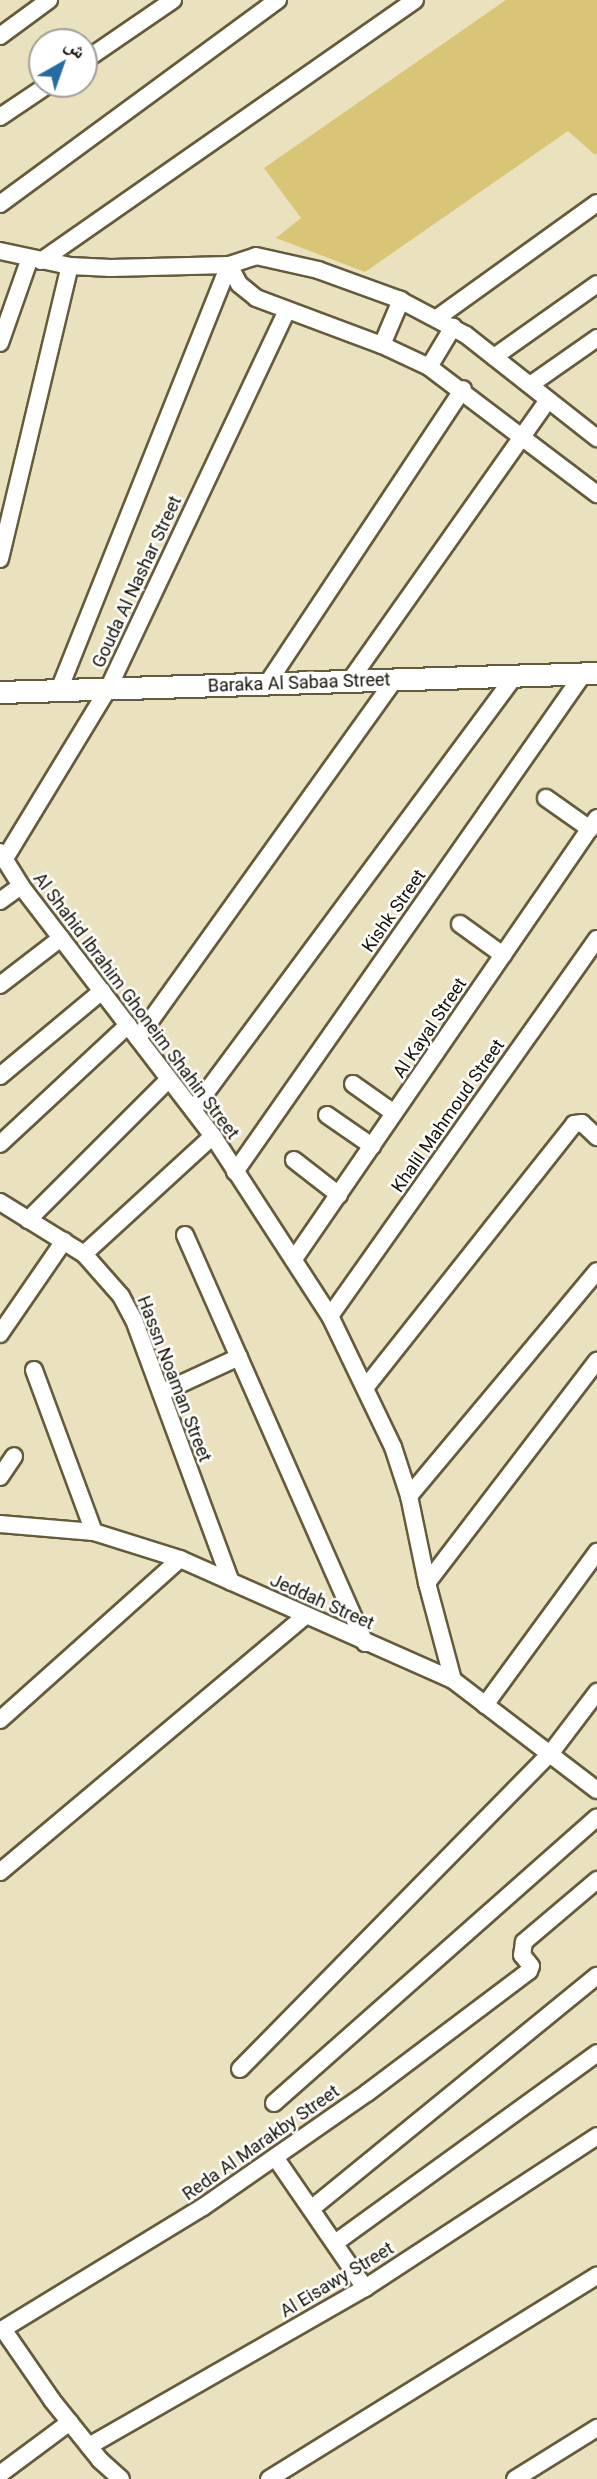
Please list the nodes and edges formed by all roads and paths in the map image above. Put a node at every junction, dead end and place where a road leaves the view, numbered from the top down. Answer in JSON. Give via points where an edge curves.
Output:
{"nodes":[{"id":1,"x":49,"y":0,"type":"edge"},
{"id":2,"x":173,"y":0,"type":"edge"},
{"id":3,"x":278,"y":0,"type":"edge"},
{"id":4,"x":415,"y":0,"type":"edge"},
{"id":5,"x":0,"y":36,"type":"edge"},
{"id":6,"x":98,"y":51,"type":"edge"},
{"id":7,"x":28,"y":98,"type":"edge"},
{"id":8,"x":0,"y":117,"type":"edge"},
{"id":9,"x":597,"y":203,"type":"edge"},
{"id":10,"x":0,"y":204,"type":"edge"},
{"id":11,"x":2,"y":256,"type":"edge"},
{"id":12,"x":36,"y":260,"type":"junction"},
{"id":13,"x":70,"y":265,"type":"junction"},
{"id":14,"x":229,"y":265,"type":"junction"},
{"id":15,"x":597,"y":284,"type":"edge"},
{"id":16,"x":401,"y":300,"type":"junction"},
{"id":17,"x":287,"y":310,"type":"junction"},
{"id":18,"x":437,"y":318,"type":"junction"},
{"id":19,"x":453,"y":327,"type":"junction"},
{"id":20,"x":597,"y":338,"type":"edge"},
{"id":21,"x":0,"y":343,"type":"edge"},
{"id":22,"x":382,"y":345,"type":"junction"},
{"id":23,"x":494,"y":358,"type":"junction"},
{"id":24,"x":429,"y":366,"type":"junction"},
{"id":25,"x":530,"y":385,"type":"junction"},
{"id":26,"x":463,"y":389,"type":"junction"},
{"id":27,"x":548,"y":400,"type":"junction"},
{"id":28,"x":597,"y":438,"type":"edge"},
{"id":29,"x":521,"y":439,"type":"junction"},
{"id":30,"x":597,"y":494,"type":"edge"},
{"id":31,"x":0,"y":559,"type":"edge"},
{"id":32,"x":590,"y":673,"type":"edge"},
{"id":33,"x":514,"y":677,"type":"junction"},
{"id":34,"x":394,"y":681,"type":"junction"},
{"id":35,"x":349,"y":682,"type":"junction"},
{"id":36,"x":267,"y":684,"type":"junction"},
{"id":37,"x":107,"y":689,"type":"junction"},
{"id":38,"x":59,"y":690,"type":"junction"},
{"id":39,"x":0,"y":692,"type":"edge"},
{"id":40,"x":546,"y":799,"type":"dead end"},
{"id":41,"x":593,"y":823,"type":"edge"},
{"id":42,"x":2,"y":856,"type":"edge"},
{"id":43,"x":21,"y":886,"type":"junction"},
{"id":44,"x":0,"y":901,"type":"edge"},
{"id":45,"x":460,"y":924,"type":"dead end"},
{"id":46,"x":61,"y":938,"type":"junction"},
{"id":47,"x":597,"y":939,"type":"edge"},
{"id":48,"x":503,"y":955,"type":"junction"},
{"id":49,"x":0,"y":985,"type":"edge"},
{"id":50,"x":102,"y":991,"type":"junction"},
{"id":51,"x":133,"y":1032,"type":"junction"},
{"id":52,"x":0,"y":1076,"type":"edge"},
{"id":53,"x":169,"y":1079,"type":"junction"},
{"id":54,"x":353,"y":1084,"type":"dead end"},
{"id":55,"x":193,"y":1110,"type":"junction"},
{"id":56,"x":394,"y":1113,"type":"junction"},
{"id":57,"x":327,"y":1115,"type":"dead end"},
{"id":58,"x":213,"y":1136,"type":"junction"},
{"id":59,"x":597,"y":1137,"type":"edge"},
{"id":60,"x":0,"y":1144,"type":"edge"},
{"id":61,"x":372,"y":1146,"type":"junction"},
{"id":62,"x":294,"y":1160,"type":"dead end"},
{"id":63,"x":235,"y":1172,"type":"junction"},
{"id":64,"x":339,"y":1195,"type":"junction"},
{"id":65,"x":2,"y":1208,"type":"edge"},
{"id":66,"x":28,"y":1220,"type":"junction"},
{"id":67,"x":186,"y":1235,"type":"dead end"},
{"id":68,"x":64,"y":1241,"type":"junction"},
{"id":69,"x":84,"y":1254,"type":"junction"},
{"id":70,"x":295,"y":1259,"type":"junction"},
{"id":71,"x":597,"y":1271,"type":"edge"},
{"id":72,"x":330,"y":1316,"type":"junction"},
{"id":73,"x":0,"y":1334,"type":"edge"},
{"id":74,"x":239,"y":1357,"type":"junction"},
{"id":75,"x":597,"y":1361,"type":"edge"},
{"id":76,"x":34,"y":1370,"type":"dead end"},
{"id":77,"x":365,"y":1388,"type":"junction"},
{"id":78,"x":161,"y":1393,"type":"junction"},
{"id":79,"x":14,"y":1456,"type":"dead end"},
{"id":80,"x":0,"y":1477,"type":"edge"},
{"id":81,"x":409,"y":1496,"type":"junction"},
{"id":82,"x":3,"y":1527,"type":"edge"},
{"id":83,"x":94,"y":1532,"type":"junction"},
{"id":84,"x":597,"y":1552,"type":"edge"},
{"id":85,"x":180,"y":1559,"type":"junction"},
{"id":86,"x":230,"y":1582,"type":"junction"},
{"id":87,"x":427,"y":1583,"type":"junction"},
{"id":88,"x":305,"y":1616,"type":"junction"},
{"id":89,"x":365,"y":1643,"type":"junction"},
{"id":90,"x":453,"y":1680,"type":"junction"},
{"id":91,"x":597,"y":1692,"type":"edge"},
{"id":92,"x":485,"y":1705,"type":"junction"},
{"id":93,"x":0,"y":1720,"type":"edge"},
{"id":94,"x":550,"y":1754,"type":"junction"},
{"id":95,"x":597,"y":1790,"type":"edge"},
{"id":96,"x":597,"y":1817,"type":"edge"},
{"id":97,"x":0,"y":1872,"type":"edge"},
{"id":98,"x":597,"y":1880,"type":"edge"},
{"id":99,"x":597,"y":1976,"type":"edge"},
{"id":100,"x":597,"y":2053,"type":"edge"},
{"id":101,"x":240,"y":2069,"type":"dead end"},
{"id":102,"x":274,"y":2103,"type":"dead end"},
{"id":103,"x":597,"y":2136,"type":"edge"},
{"id":104,"x":275,"y":2157,"type":"junction"},
{"id":105,"x":311,"y":2209,"type":"junction"},
{"id":106,"x":335,"y":2243,"type":"junction"},
{"id":107,"x":597,"y":2276,"type":"edge"},
{"id":108,"x":365,"y":2288,"type":"junction"},
{"id":109,"x":5,"y":2341,"type":"edge"},
{"id":110,"x":70,"y":2422,"type":"junction"},
{"id":111,"x":597,"y":2428,"type":"edge"},
{"id":112,"x":89,"y":2446,"type":"junction"},
{"id":113,"x":0,"y":2474,"type":"edge"},
{"id":114,"x":121,"y":2479,"type":"edge"},
{"id":115,"x":269,"y":2479,"type":"edge"},
{"id":116,"x":515,"y":2479,"type":"edge"}],
"edges":[{"from":1,"to":5,"type":"street"},
{"from":2,"to":6,"type":"street"},
{"from":3,"to":10,"type":"street"},
{"from":4,"to":12,"type":"street"},
{"from":7,"to":8,"type":"street"},
{"from":9,"to":18,"type":"street"},
{"from":11,"to":12,"type":"street"},
{"from":12,"to":13,"type":"street"},
{"from":12,"to":21,"type":"street"},
{"from":13,"to":14,"type":"street"},
{"from":13,"to":31,"type":"street"},
{"from":14,"to":16,"type":"street","via":[[246,257],[266,256]]},
{"from":14,"to":17,"type":"street","via":[[247,292]]},
{"from":14,"to":38,"type":"street"},
{"from":15,"to":23,"type":"street"},
{"from":16,"to":18,"type":"street"},
{"from":16,"to":22,"type":"street"},
{"from":17,"to":22,"type":"street"},
{"from":17,"to":37,"type":"street","name":"Gouda Al Nashar Street"},
{"from":18,"to":19,"type":"street"},
{"from":19,"to":23,"type":"street"},
{"from":19,"to":24,"type":"street"},
{"from":20,"to":25,"type":"street"},
{"from":22,"to":24,"type":"street"},
{"from":23,"to":25,"type":"street"},
{"from":24,"to":26,"type":"street"},
{"from":25,"to":27,"type":"street"},
{"from":26,"to":29,"type":"street"},
{"from":26,"to":36,"type":"street"},
{"from":27,"to":28,"type":"street"},
{"from":27,"to":29,"type":"street"},
{"from":29,"to":30,"type":"street"},
{"from":29,"to":35,"type":"street"},
{"from":32,"to":33,"type":"main road","name":"Baraka Al Sabaa Street"},
{"from":32,"to":63,"type":"street","name":"Kishk Street"},
{"from":33,"to":34,"type":"main road","name":"Baraka Al Sabaa Street"},
{"from":33,"to":55,"type":"street"},
{"from":34,"to":35,"type":"main road","name":"Baraka Al Sabaa Street"},
{"from":34,"to":51,"type":"street"},
{"from":35,"to":36,"type":"main road","name":"Baraka Al Sabaa Street"},
{"from":36,"to":37,"type":"main road","name":"Baraka Al Sabaa Street"},
{"from":37,"to":38,"type":"main road","name":"Baraka Al Sabaa Street"},
{"from":37,"to":42,"type":"street","name":"Gouda Al Nashar Street"},
{"from":38,"to":39,"type":"main road","name":"Baraka Al Sabaa Street"},
{"from":40,"to":41,"type":"street"},
{"from":41,"to":48,"type":"street","name":"Al Kayal Street"},
{"from":42,"to":43,"type":"street","name":"Al Shahid Ibrahim Ghoneim Shahin Street"},
{"from":43,"to":44,"type":"street"},
{"from":43,"to":46,"type":"street","name":"Al Shahid Ibrahim Ghoneim Shahin Street"},
{"from":45,"to":48,"type":"street"},
{"from":46,"to":49,"type":"street"},
{"from":46,"to":50,"type":"street","name":"Al Shahid Ibrahim Ghoneim Shahin Street"},
{"from":47,"to":72,"type":"street","name":"Khalil Mahmoud Street"},
{"from":48,"to":56,"type":"street","name":"Al Kayal Street"},
{"from":50,"to":51,"type":"street","name":"Al Shahid Ibrahim Ghoneim Shahin Street"},
{"from":50,"to":52,"type":"street"},
{"from":51,"to":53,"type":"street","name":"Al Shahid Ibrahim Ghoneim Shahin Street"},
{"from":51,"to":60,"type":"street"},
{"from":53,"to":55,"type":"street","name":"Al Shahid Ibrahim Ghoneim Shahin Street"},
{"from":53,"to":66,"type":"street"},
{"from":54,"to":56,"type":"street"},
{"from":55,"to":58,"type":"street","name":"Al Shahid Ibrahim Ghoneim Shahin Street"},
{"from":56,"to":61,"type":"street","name":"Al Kayal Street"},
{"from":57,"to":61,"type":"street"},
{"from":58,"to":63,"type":"street","name":"Al Shahid Ibrahim Ghoneim Shahin Street"},
{"from":58,"to":69,"type":"street"},
{"from":59,"to":77,"type":"street","via":[[582,1123],[575,1124]]},
{"from":61,"to":64,"type":"street","name":"Al Kayal Street"},
{"from":62,"to":64,"type":"street"},
{"from":63,"to":70,"type":"street","name":"Al Shahid Ibrahim Ghoneim Shahin Street"},
{"from":64,"to":70,"type":"street","name":"Al Kayal Street"},
{"from":65,"to":66,"type":"street","name":"Hassn Noaman Street"},
{"from":66,"to":68,"type":"street","name":"Hassn Noaman Street"},
{"from":67,"to":74,"type":"street"},
{"from":68,"to":69,"type":"street","name":"Hassn Noaman Street"},
{"from":68,"to":73,"type":"street"},
{"from":69,"to":78,"type":"street","name":"Hassn Noaman Street","via":[[121,1296]]},
{"from":70,"to":72,"type":"street","name":"Al Shahid Ibrahim Ghoneim Shahin Street"},
{"from":71,"to":81,"type":"street"},
{"from":72,"to":77,"type":"street","name":"Al Shahid Ibrahim Ghoneim Shahin Street"},
{"from":74,"to":78,"type":"street"},
{"from":74,"to":89,"type":"street"},
{"from":75,"to":87,"type":"street"},
{"from":76,"to":83,"type":"street"},
{"from":77,"to":81,"type":"street","name":"Al Shahid Ibrahim Ghoneim Shahin Street","via":[[393,1447]]},
{"from":78,"to":86,"type":"street","name":"Hassn Noaman Street"},
{"from":79,"to":80,"type":"street"},
{"from":81,"to":87,"type":"street","name":"Al Shahid Ibrahim Ghoneim Shahin Street"},
{"from":82,"to":83,"type":"street","name":"Jeddah Street"},
{"from":83,"to":85,"type":"street","name":"Jeddah Street"},
{"from":84,"to":92,"type":"street"},
{"from":85,"to":86,"type":"street","name":"Jeddah Street"},
{"from":85,"to":93,"type":"street"},
{"from":86,"to":88,"type":"street","name":"Jeddah Street"},
{"from":87,"to":90,"type":"street","name":"Al Shahid Ibrahim Ghoneim Shahin Street"},
{"from":88,"to":89,"type":"street","name":"Jeddah Street"},
{"from":88,"to":97,"type":"street"},
{"from":89,"to":90,"type":"street","name":"Jeddah Street"},
{"from":90,"to":92,"type":"street","name":"Jeddah Street"},
{"from":91,"to":94,"type":"street"},
{"from":92,"to":94,"type":"street","name":"Jeddah Street"},
{"from":94,"to":95,"type":"street","name":"Jeddah Street"},
{"from":94,"to":101,"type":"street"},
{"from":96,"to":102,"type":"street"},
{"from":98,"to":104,"type":"street","name":"Reda Al Marakby Street","via":[[524,1942],[522,1955],[531,1966],[529,1972]]},
{"from":99,"to":105,"type":"street"},
{"from":100,"to":106,"type":"street"},
{"from":103,"to":108,"type":"street","name":"Al Eisawy Street"},
{"from":104,"to":105,"type":"street"},
{"from":104,"to":109,"type":"street","name":"Reda Al Marakby Street"},
{"from":105,"to":106,"type":"street"},
{"from":106,"to":108,"type":"street"},
{"from":107,"to":115,"type":"street"},
{"from":108,"to":112,"type":"street","name":"Al Eisawy Street"},
{"from":109,"to":110,"type":"street"},
{"from":110,"to":112,"type":"street"},
{"from":110,"to":113,"type":"street"},
{"from":111,"to":116,"type":"street"},
{"from":112,"to":114,"type":"street"}]}
